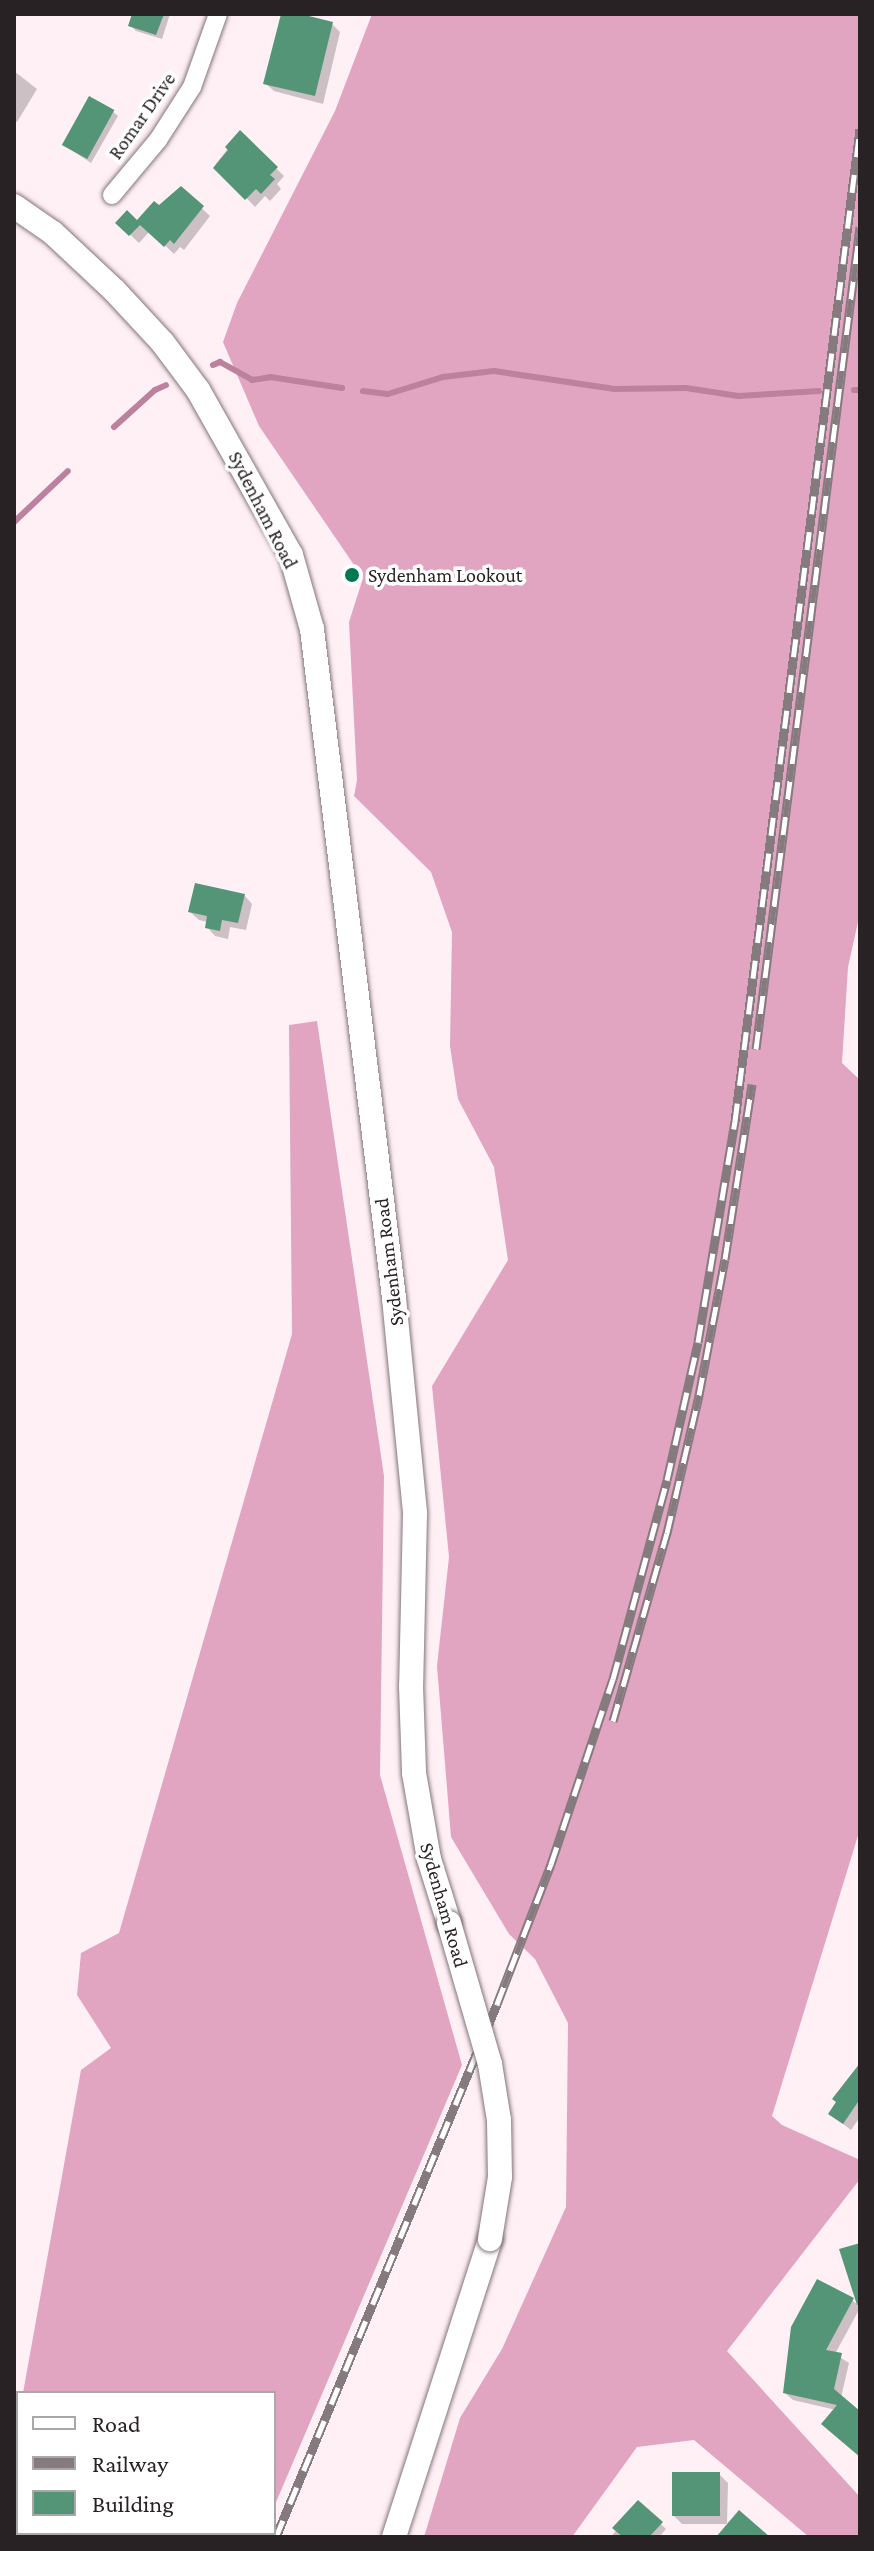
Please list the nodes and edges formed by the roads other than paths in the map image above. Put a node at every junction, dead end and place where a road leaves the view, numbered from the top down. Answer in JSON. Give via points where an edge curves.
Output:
{"nodes":[{"id":1,"x":218,"y":14,"type":"edge"},
{"id":2,"x":112,"y":195,"type":"dead end"},
{"id":3,"x":14,"y":206,"type":"edge"},
{"id":4,"x":394,"y":2537,"type":"edge"}],
"edges":[{"from":1,"to":2,"type":"street","name":"Romar Drive","via":[[192,87],[158,140]]},
{"from":3,"to":4,"type":"main road","name":"Sydenham Road","bridge":true,"via":[[53,233],[114,290],[198,390],[291,555],[312,629],[394,1298],[415,1514],[414,1773],[429,1859],[490,2064],[499,2120],[500,2177],[490,2239]]}]}
